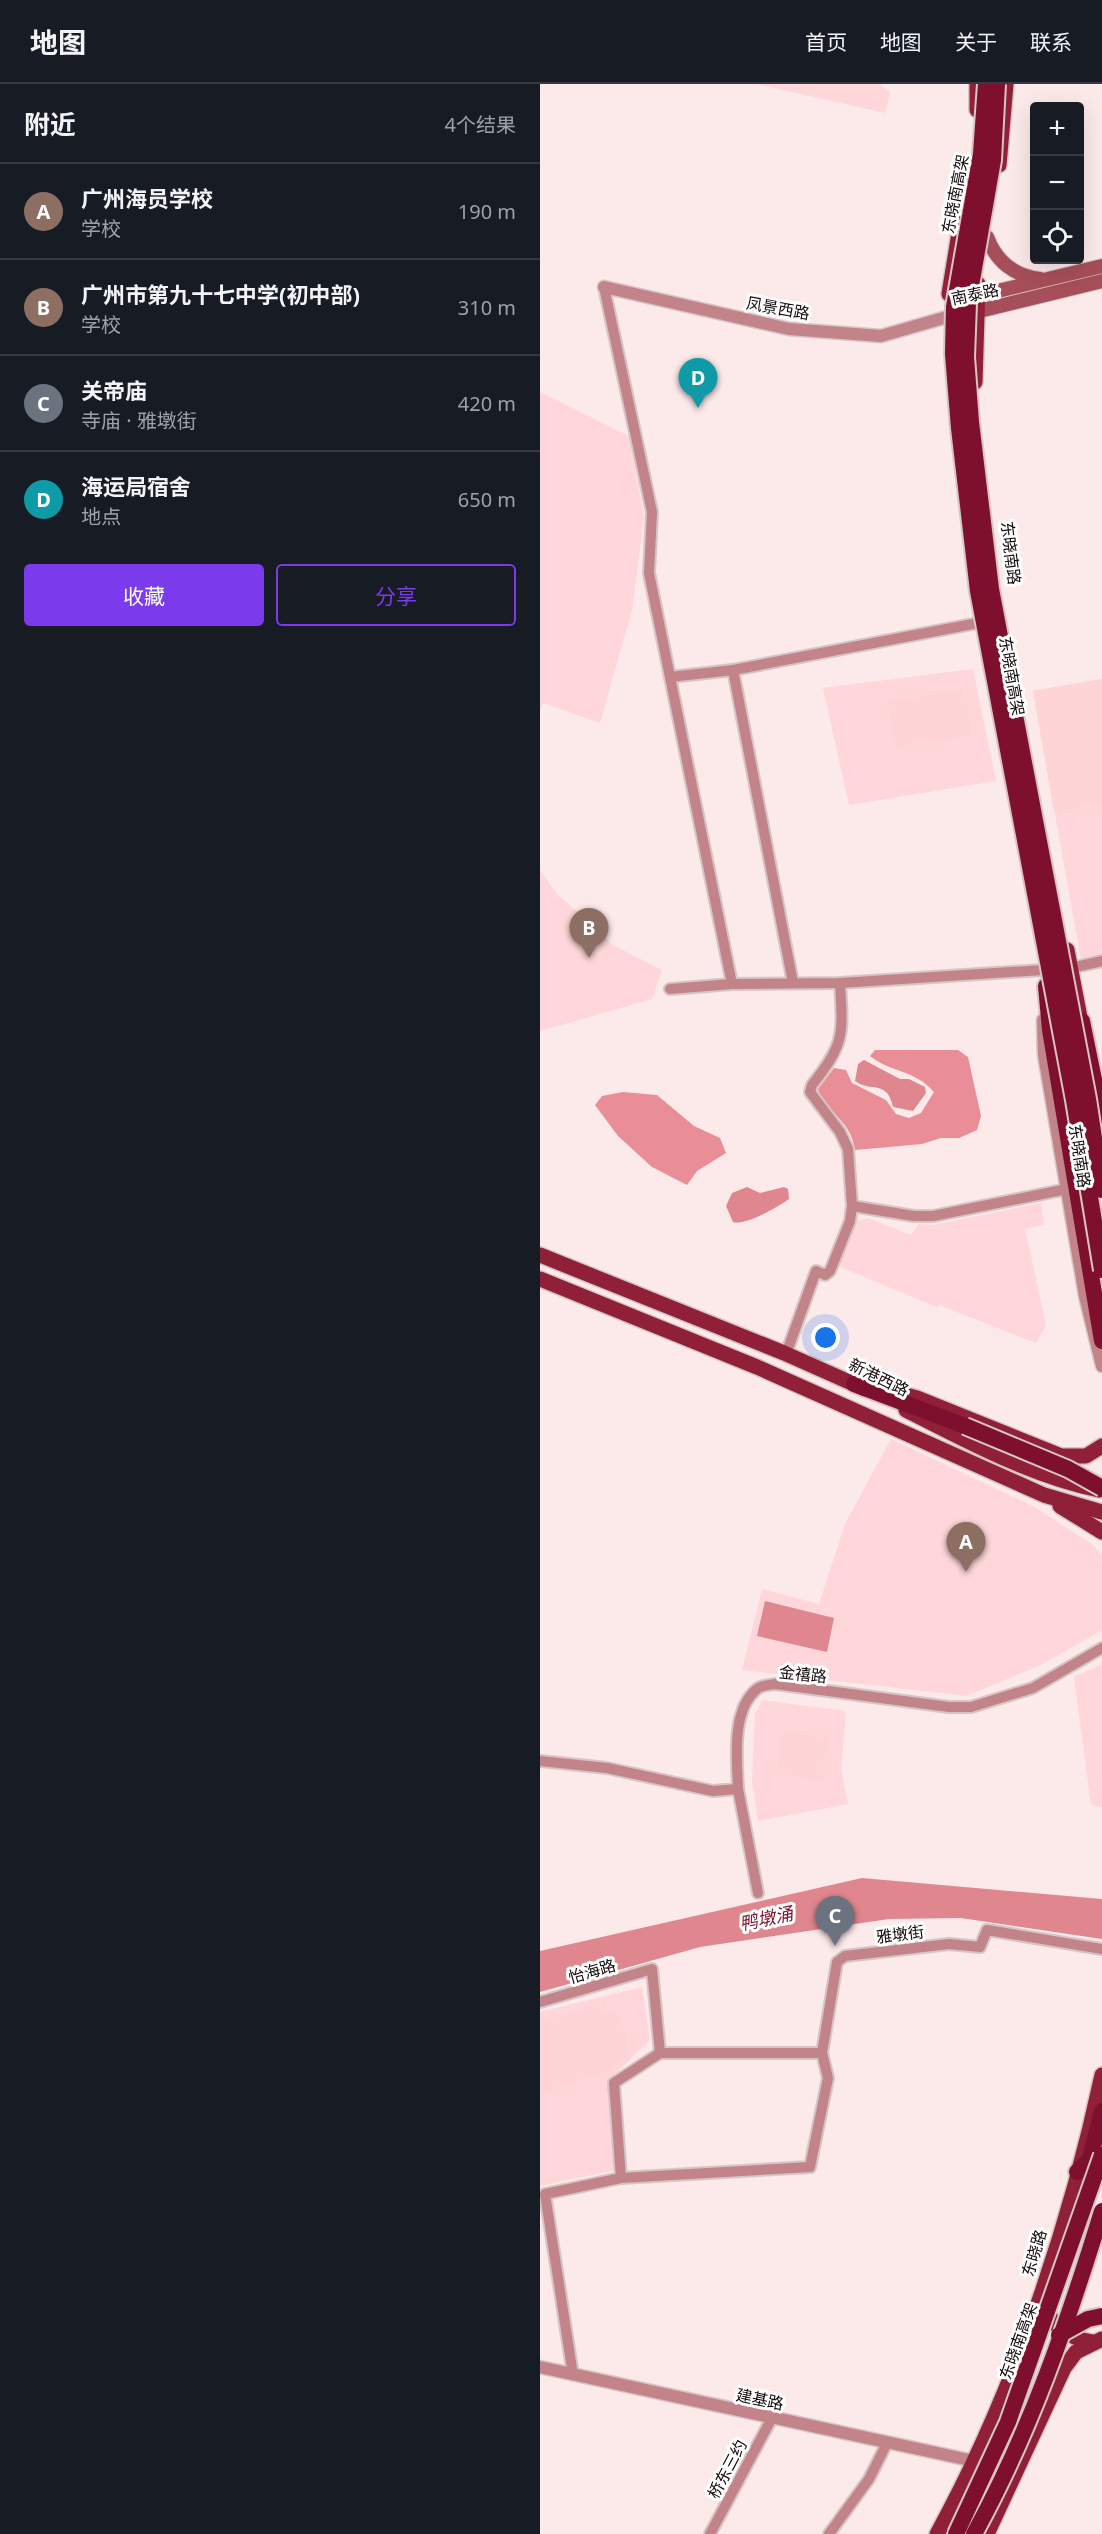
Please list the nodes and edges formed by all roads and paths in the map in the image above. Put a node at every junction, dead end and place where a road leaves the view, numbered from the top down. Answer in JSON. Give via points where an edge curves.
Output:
{"nodes":[{"id":1,"x":977,"y":84,"type":"edge"},
{"id":2,"x":986,"y":84,"type":"edge"},
{"id":3,"x":997,"y":84,"type":"edge"},
{"id":4,"x":1006,"y":84,"type":"edge"},
{"id":5,"x":987,"y":237,"type":"junction"},
{"id":6,"x":1102,"y":266,"type":"edge"},
{"id":7,"x":1045,"y":279,"type":"junction"},
{"id":8,"x":1102,"y":281,"type":"edge"},
{"id":9,"x":604,"y":287,"type":"joint"},
{"id":10,"x":977,"y":296,"type":"junction"},
{"id":11,"x":976,"y":313,"type":"junction"},
{"id":12,"x":947,"y":317,"type":"junction"},
{"id":13,"x":978,"y":623,"type":"junction"},
{"id":14,"x":733,"y":670,"type":"junction"},
{"id":15,"x":670,"y":677,"type":"junction"},
{"id":16,"x":1102,"y":961,"type":"edge"},
{"id":17,"x":1071,"y":968,"type":"junction"},
{"id":18,"x":1044,"y":978,"type":"junction"},
{"id":19,"x":793,"y":983,"type":"junction"},
{"id":20,"x":840,"y":983,"type":"junction"},
{"id":21,"x":732,"y":984,"type":"junction"},
{"id":22,"x":670,"y":989,"type":"dead end"},
{"id":23,"x":1082,"y":1021,"type":"junction"},
{"id":24,"x":1102,"y":1080,"type":"edge"},
{"id":25,"x":1102,"y":1119,"type":"edge"},
{"id":26,"x":1102,"y":1166,"type":"edge"},
{"id":27,"x":1067,"y":1189,"type":"junction"},
{"id":28,"x":1102,"y":1190,"type":"edge"},
{"id":29,"x":852,"y":1206,"type":"junction"},
{"id":30,"x":540,"y":1255,"type":"edge"},
{"id":31,"x":1102,"y":1270,"type":"edge"},
{"id":32,"x":540,"y":1279,"type":"edge"},
{"id":33,"x":1102,"y":1294,"type":"edge"},
{"id":34,"x":1102,"y":1341,"type":"edge"},
{"id":35,"x":786,"y":1354,"type":"junction"},
{"id":36,"x":1102,"y":1366,"type":"edge"},
{"id":37,"x":854,"y":1384,"type":"junction"},
{"id":38,"x":1102,"y":1446,"type":"edge"},
{"id":39,"x":1098,"y":1489,"type":"edge"},
{"id":40,"x":1037,"y":1492,"type":"junction"},
{"id":41,"x":1085,"y":1508,"type":"junction"},
{"id":42,"x":1102,"y":1511,"type":"edge"},
{"id":43,"x":1102,"y":1532,"type":"edge"},
{"id":44,"x":1102,"y":1648,"type":"edge"},
{"id":45,"x":540,"y":1761,"type":"edge"},
{"id":46,"x":738,"y":1789,"type":"junction"},
{"id":47,"x":758,"y":1893,"type":"dead end"},
{"id":48,"x":1102,"y":1948,"type":"edge"},
{"id":49,"x":540,"y":2002,"type":"edge"},
{"id":50,"x":660,"y":2053,"type":"junction"},
{"id":51,"x":822,"y":2053,"type":"junction"},
{"id":52,"x":1102,"y":2075,"type":"edge"},
{"id":53,"x":1102,"y":2111,"type":"edge"},
{"id":54,"x":1102,"y":2155,"type":"edge"},
{"id":55,"x":1077,"y":2172,"type":"junction"},
{"id":56,"x":621,"y":2178,"type":"junction"},
{"id":57,"x":1102,"y":2191,"type":"edge"},
{"id":58,"x":1072,"y":2197,"type":"junction"},
{"id":59,"x":1102,"y":2211,"type":"edge"},
{"id":60,"x":1042,"y":2290,"type":"junction"},
{"id":61,"x":1102,"y":2316,"type":"edge"},
{"id":62,"x":1097,"y":2341,"type":"edge"},
{"id":63,"x":540,"y":2367,"type":"edge"},
{"id":64,"x":573,"y":2375,"type":"junction"},
{"id":65,"x":772,"y":2418,"type":"junction"},
{"id":66,"x":1008,"y":2422,"type":"junction"},
{"id":67,"x":1032,"y":2440,"type":"junction"},
{"id":68,"x":887,"y":2444,"type":"junction"},
{"id":69,"x":974,"y":2461,"type":"junction"},
{"id":70,"x":951,"y":2509,"type":"junction"},
{"id":71,"x":996,"y":2517,"type":"junction"},
{"id":72,"x":710,"y":2534,"type":"edge"},
{"id":73,"x":829,"y":2534,"type":"edge"},
{"id":74,"x":937,"y":2534,"type":"edge"},
{"id":75,"x":956,"y":2534,"type":"edge"},
{"id":76,"x":974,"y":2534,"type":"edge"},
{"id":77,"x":987,"y":2534,"type":"edge"}],
"edges":[{"from":1,"to":12,"type":"main road","name":"东晓南路","via":[[974,147]]},
{"from":2,"to":31,"type":"highway","name":"东晓南高架","bridge":true,"via":[[981,154],[954,307],[958,419],[978,591]]},
{"from":3,"to":28,"type":"highway","name":"东晓南高架","bridge":true,"via":[[993,160],[968,303],[966,357],[971,422],[991,589]]},
{"from":4,"to":5,"type":"main road","name":"东晓南路","via":[[1001,154]]},
{"from":5,"to":7,"type":"main road","via":[[991,249],[1005,265],[1028,277]]},
{"from":5,"to":10,"type":"main road","name":"东晓南路"},
{"from":6,"to":7,"type":"main road","name":"南泰路"},
{"from":7,"to":10,"type":"main road","name":"南泰路"},
{"from":8,"to":11,"type":"main road","name":"南泰路"},
{"from":9,"to":12,"type":"street","name":"凤景西路","via":[[789,329],[881,336]]},
{"from":9,"to":15,"type":"street","via":[[652,512],[649,573]]},
{"from":10,"to":11,"type":"main road","name":"东晓南路"},
{"from":10,"to":12,"type":"main road","name":"南泰路"},
{"from":11,"to":12,"type":"main road","name":"南泰路"},
{"from":11,"to":17,"type":"main road","name":"东晓南路","via":[[975,377],[998,589],[1022,734]]},
{"from":12,"to":13,"type":"main road","name":"东晓南路","via":[[950,414]]},
{"from":13,"to":14,"type":"street"},
{"from":13,"to":18,"type":"main road","name":"东晓南路"},
{"from":14,"to":15,"type":"street"},
{"from":14,"to":19,"type":"street"},
{"from":15,"to":21,"type":"street"},
{"from":16,"to":17,"type":"street"},
{"from":17,"to":23,"type":"main road","name":"东晓南路"},
{"from":18,"to":20,"type":"street"},
{"from":18,"to":27,"type":"street","name":"东晓南路","via":[[1044,1056]]},
{"from":18,"to":33,"type":"main road","name":"东晓南路","via":[[1062,1050]]},
{"from":18,"to":34,"type":"highway"},
{"from":19,"to":20,"type":"street"},
{"from":19,"to":21,"type":"street"},
{"from":20,"to":29,"type":"street","via":[[840,1044],[810,1092],[848,1149]]},
{"from":21,"to":22,"type":"street"},
{"from":23,"to":24,"type":"street","name":"东晓南路"},
{"from":23,"to":25,"type":"highway"},
{"from":23,"to":26,"type":"main road","name":"东晓南路"},
{"from":27,"to":29,"type":"street","via":[[933,1216]]},
{"from":27,"to":36,"type":"street","name":"东晓南路","via":[[1085,1296]]},
{"from":29,"to":35,"type":"street","via":[[830,1271],[825,1275],[816,1271]]},
{"from":30,"to":35,"type":"main road","name":"新港西路"},
{"from":32,"to":40,"type":"main road","via":[[765,1371]]},
{"from":35,"to":37,"type":"main road","name":"新港西路"},
{"from":37,"to":38,"type":"main road","via":[[917,1398],[1061,1456],[1086,1456]]},
{"from":37,"to":39,"type":"main road","name":"新港西路","via":[[989,1451]]},
{"from":37,"to":39,"type":"highway","bridge":true,"via":[[1074,1472]]},
{"from":39,"to":41,"type":"main road"},
{"from":40,"to":41,"type":"main road"},
{"from":40,"to":43,"type":"main road"},
{"from":41,"to":42,"type":"main road"},
{"from":44,"to":46,"type":"street","name":"金禧路","via":[[1034,1688],[971,1707],[776,1684],[759,1687],[747,1700],[742,1715]]},
{"from":45,"to":46,"type":"street","via":[[607,1768],[713,1791]]},
{"from":46,"to":47,"type":"street","name":"金禧路"},
{"from":48,"to":51,"type":"street","name":"雅墩街","via":[[987,1930],[980,1947],[950,1944],[845,1956],[837,1962]]},
{"from":49,"to":50,"type":"street","name":"怡海路","via":[[652,1969]]},
{"from":50,"to":51,"type":"street"},
{"from":50,"to":56,"type":"street","via":[[614,2083]]},
{"from":51,"to":56,"type":"street","via":[[828,2078],[810,2167]]},
{"from":52,"to":55,"type":"main road","name":"东晓路"},
{"from":53,"to":55,"type":"highway","via":[[1090,2158]]},
{"from":54,"to":66,"type":"highway","name":"东晓南高架","bridge":true},
{"from":55,"to":58,"type":"main road","name":"东晓路"},
{"from":56,"to":64,"type":"street","via":[[545,2194]]},
{"from":57,"to":58,"type":"main road"},
{"from":58,"to":60,"type":"main road","name":"东晓路"},
{"from":59,"to":76,"type":"highway","bridge":true,"via":[[1041,2390]]},
{"from":60,"to":62,"type":"main road","via":[[1049,2320],[1071,2336]]},
{"from":60,"to":69,"type":"main road","name":"东晓路"},
{"from":61,"to":66,"type":"highway","bridge":true,"via":[[1078,2324],[1048,2345]]},
{"from":62,"to":67,"type":"main road","via":[[1076,2352],[1064,2368]]},
{"from":63,"to":64,"type":"street","name":"建基路"},
{"from":64,"to":65,"type":"street","name":"建基路"},
{"from":65,"to":68,"type":"street","name":"建基路"},
{"from":65,"to":72,"type":"street","name":"桥东三约"},
{"from":66,"to":75,"type":"highway","name":"东晓南高架","bridge":true},
{"from":67,"to":69,"type":"street","via":[[996,2458]]},
{"from":67,"to":71,"type":"main road"},
{"from":68,"to":69,"type":"street","name":"建基路"},
{"from":68,"to":73,"type":"street","via":[[869,2479]]},
{"from":69,"to":70,"type":"main road","name":"东晓路"},
{"from":70,"to":71,"type":"street","via":[[965,2493],[980,2491],[994,2500]]},
{"from":70,"to":74,"type":"main road","name":"东晓路"},
{"from":71,"to":77,"type":"main road"}]}
